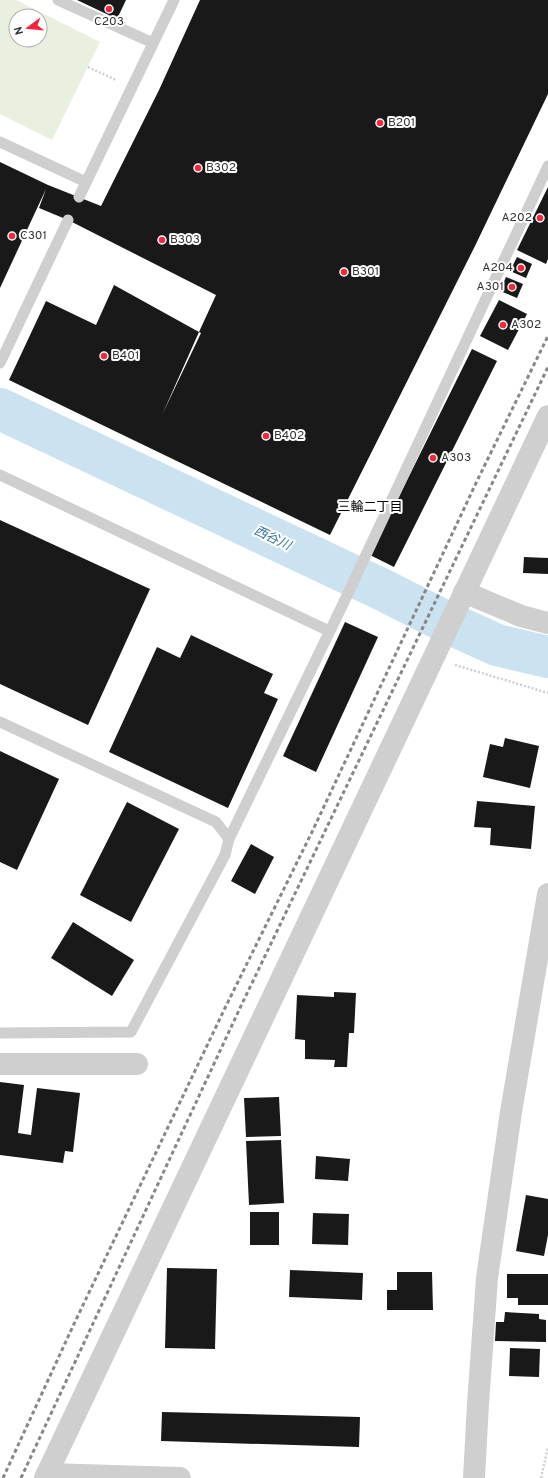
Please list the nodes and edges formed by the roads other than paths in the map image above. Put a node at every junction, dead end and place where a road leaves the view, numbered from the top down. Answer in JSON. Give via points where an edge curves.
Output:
{"nodes":[{"id":1,"x":58,"y":0,"type":"edge"},
{"id":2,"x":174,"y":0,"type":"edge"},
{"id":3,"x":153,"y":44,"type":"junction"},
{"id":4,"x":0,"y":142,"type":"edge"},
{"id":5,"x":548,"y":166,"type":"edge"},
{"id":6,"x":86,"y":182,"type":"junction"},
{"id":7,"x":79,"y":197,"type":"dead end"},
{"id":8,"x":68,"y":220,"type":"dead end"},
{"id":9,"x":0,"y":363,"type":"edge"},
{"id":10,"x":548,"y":416,"type":"edge"},
{"id":11,"x":0,"y":475,"type":"edge"},
{"id":12,"x":464,"y":592,"type":"junction"},
{"id":13,"x":548,"y":623,"type":"edge"},
{"id":14,"x":329,"y":631,"type":"junction"},
{"id":15,"x":0,"y":722,"type":"edge"},
{"id":16,"x":229,"y":839,"type":"junction"},
{"id":17,"x":548,"y":894,"type":"edge"},
{"id":18,"x":0,"y":1033,"type":"edge"},
{"id":19,"x":0,"y":1064,"type":"edge"},
{"id":20,"x":136,"y":1064,"type":"dead end"},
{"id":21,"x":46,"y":1476,"type":"edge"},
{"id":22,"x":180,"y":1478,"type":"edge"},
{"id":23,"x":474,"y":1478,"type":"edge"}],
"edges":[{"from":1,"to":3,"type":"lane"},
{"from":2,"to":3,"type":"lane"},
{"from":3,"to":6,"type":"lane"},
{"from":4,"to":6,"type":"lane"},
{"from":5,"to":14,"type":"lane"},
{"from":6,"to":7,"type":"lane"},
{"from":8,"to":9,"type":"lane"},
{"from":10,"to":12,"type":"street"},
{"from":11,"to":14,"type":"lane"},
{"from":12,"to":13,"type":"street","via":[[520,616]]},
{"from":12,"to":21,"type":"street"},
{"from":14,"to":16,"type":"lane"},
{"from":15,"to":16,"type":"lane","via":[[216,822]]},
{"from":16,"to":18,"type":"lane","via":[[225,856],[131,1032]]},
{"from":17,"to":23,"type":"street","via":[[486,1278]]},
{"from":19,"to":20,"type":"street"},
{"from":21,"to":22,"type":"street"}]}
